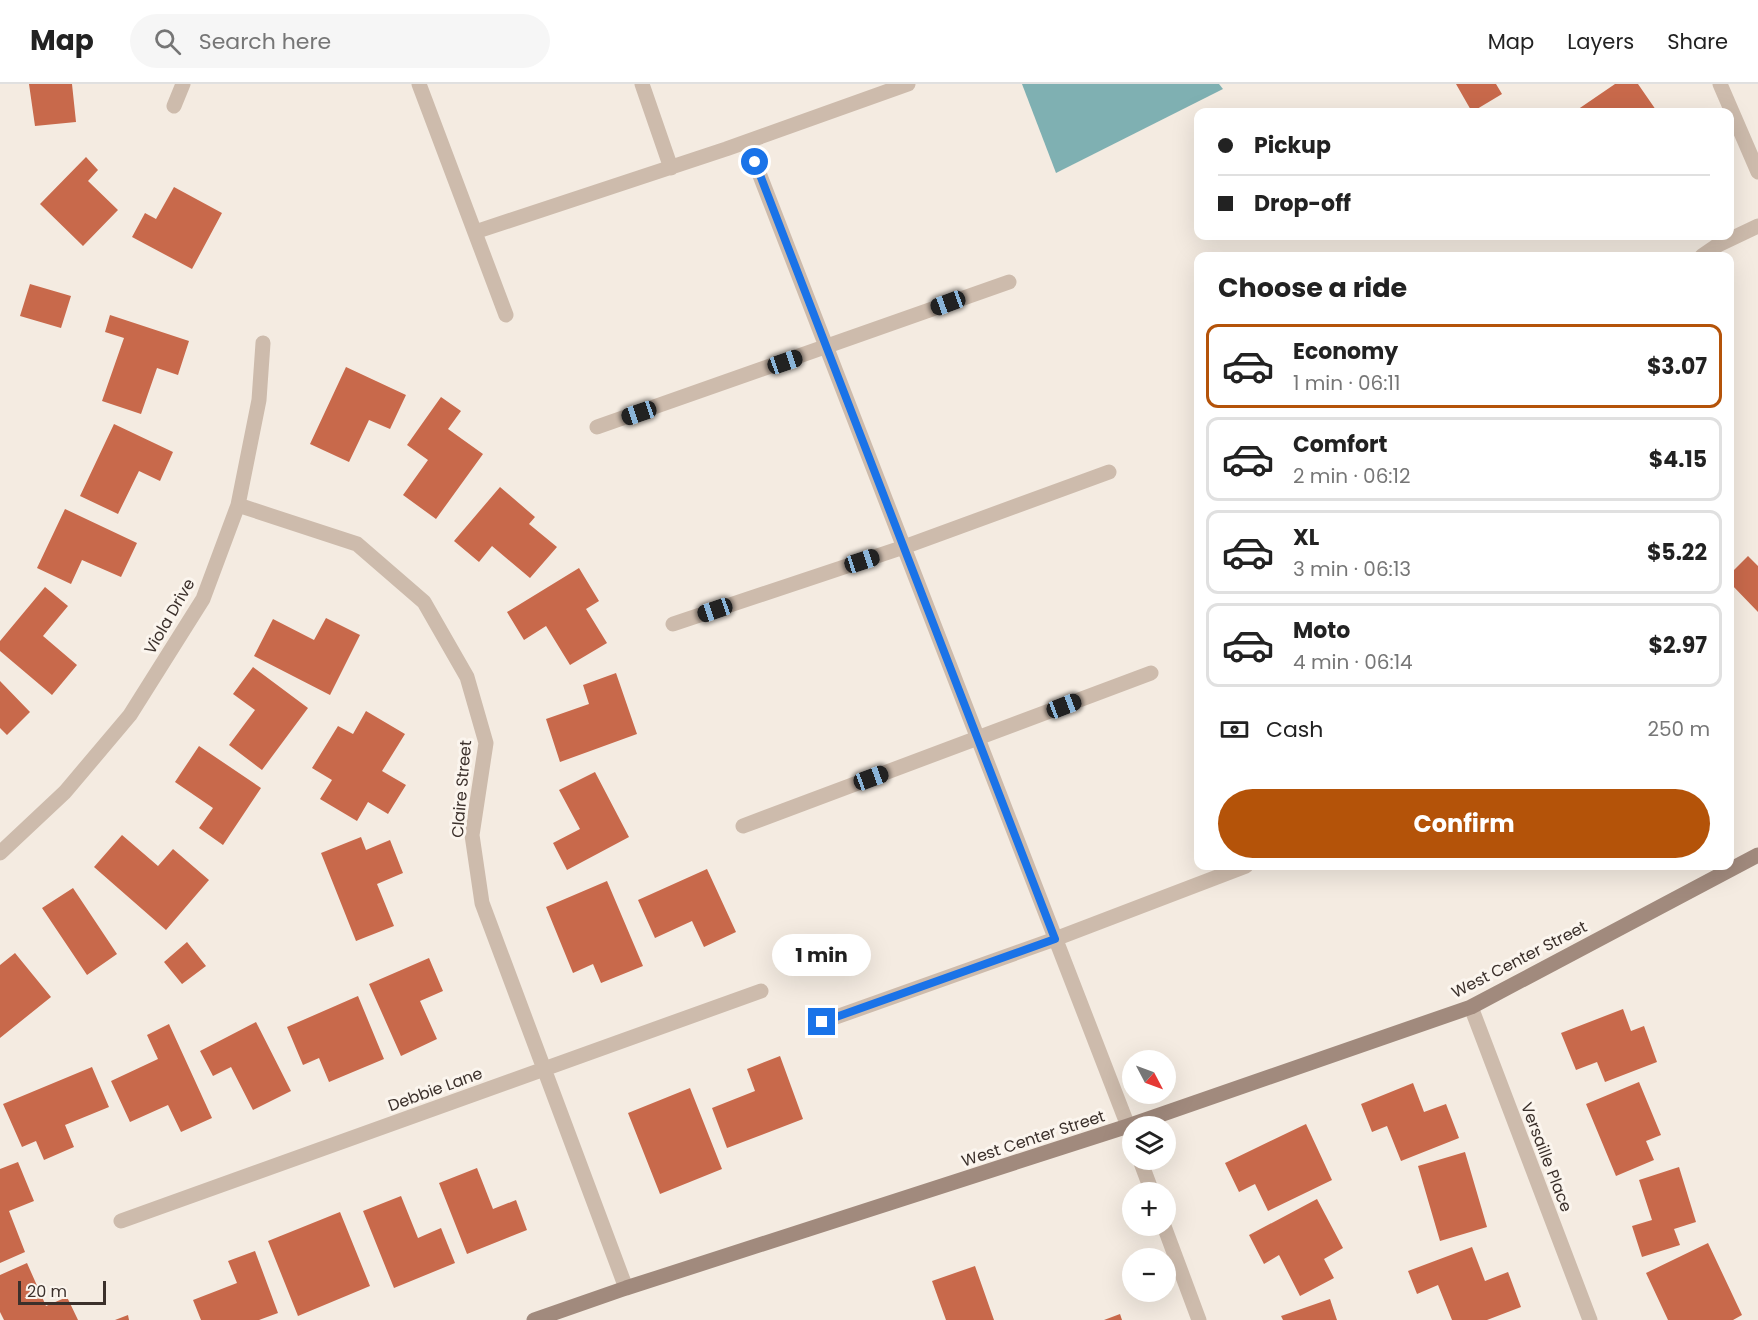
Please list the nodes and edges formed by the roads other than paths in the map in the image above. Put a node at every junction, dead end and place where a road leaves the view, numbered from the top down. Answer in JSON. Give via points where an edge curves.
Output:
{"nodes":[{"id":1,"x":183,"y":84,"type":"edge"},
{"id":2,"x":419,"y":84,"type":"edge"},
{"id":3,"x":642,"y":84,"type":"edge"},
{"id":4,"x":908,"y":84,"type":"edge"},
{"id":5,"x":1720,"y":84,"type":"edge"},
{"id":6,"x":874,"y":90,"type":"edge"},
{"id":7,"x":174,"y":106,"type":"dead end"},
{"id":8,"x":1730,"y":108,"type":"edge"},
{"id":9,"x":1734,"y":116,"type":"edge"},
{"id":10,"x":747,"y":142,"type":"junction"},
{"id":11,"x":671,"y":168,"type":"junction"},
{"id":12,"x":1758,"y":172,"type":"edge"},
{"id":13,"x":1758,"y":226,"type":"edge"},
{"id":14,"x":475,"y":232,"type":"junction"},
{"id":15,"x":1734,"y":237,"type":"edge"},
{"id":16,"x":1729,"y":240,"type":"edge"},
{"id":17,"x":1708,"y":252,"type":"edge"},
{"id":18,"x":1009,"y":282,"type":"dead end"},
{"id":19,"x":506,"y":315,"type":"dead end"},
{"id":20,"x":263,"y":343,"type":"dead end"},
{"id":21,"x":826,"y":347,"type":"junction"},
{"id":22,"x":597,"y":427,"type":"dead end"},
{"id":23,"x":1110,"y":472,"type":"dead end"},
{"id":24,"x":238,"y":505,"type":"junction"},
{"id":25,"x":904,"y":547,"type":"junction"},
{"id":26,"x":673,"y":624,"type":"dead end"},
{"id":27,"x":1151,"y":673,"type":"dead end"},
{"id":28,"x":978,"y":739,"type":"junction"},
{"id":29,"x":743,"y":826,"type":"dead end"},
{"id":30,"x":0,"y":853,"type":"edge"},
{"id":31,"x":1758,"y":855,"type":"edge"},
{"id":32,"x":1734,"y":868,"type":"edge"},
{"id":33,"x":1236,"y":870,"type":"edge"},
{"id":34,"x":1730,"y":870,"type":"edge"},
{"id":35,"x":1055,"y":939,"type":"junction"},
{"id":36,"x":761,"y":991,"type":"dead end"},
{"id":37,"x":1471,"y":1007,"type":"junction"},
{"id":38,"x":822,"y":1022,"type":"dead end"},
{"id":39,"x":544,"y":1070,"type":"junction"},
{"id":40,"x":1123,"y":1116,"type":"edge"},
{"id":41,"x":1176,"y":1116,"type":"edge"},
{"id":42,"x":1122,"y":1135,"type":"edge"},
{"id":43,"x":121,"y":1221,"type":"dead end"},
{"id":44,"x":1168,"y":1236,"type":"edge"},
{"id":45,"x":626,"y":1288,"type":"junction"},
{"id":46,"x":534,"y":1320,"type":"edge"},
{"id":47,"x":1199,"y":1320,"type":"edge"},
{"id":48,"x":1590,"y":1320,"type":"edge"}],
"edges":[{"from":1,"to":7,"type":"street"},
{"from":2,"to":14,"type":"street"},
{"from":3,"to":11,"type":"street"},
{"from":4,"to":6,"type":"street"},
{"from":5,"to":8,"type":"street"},
{"from":6,"to":10,"type":"street"},
{"from":9,"to":12,"type":"street"},
{"from":10,"to":11,"type":"street"},
{"from":10,"to":21,"type":"street"},
{"from":11,"to":14,"type":"street"},
{"from":13,"to":15,"type":"street"},
{"from":14,"to":19,"type":"street"},
{"from":16,"to":17,"type":"street"},
{"from":18,"to":21,"type":"street"},
{"from":20,"to":24,"type":"street","name":"Viola Drive","via":[[259,400]]},
{"from":21,"to":22,"type":"street"},
{"from":21,"to":25,"type":"street"},
{"from":23,"to":25,"type":"street"},
{"from":24,"to":30,"type":"street","name":"Viola Drive","via":[[203,599],[130,715],[65,792]]},
{"from":24,"to":39,"type":"street","name":"Claire Street","via":[[357,544],[424,602],[467,677],[486,743],[472,835],[482,903]]},
{"from":25,"to":26,"type":"street"},
{"from":25,"to":28,"type":"street"},
{"from":27,"to":28,"type":"street"},
{"from":28,"to":29,"type":"street"},
{"from":28,"to":35,"type":"street"},
{"from":31,"to":32,"type":"main road","name":"West Center Street"},
{"from":33,"to":35,"type":"street"},
{"from":34,"to":37,"type":"main road","name":"West Center Street"},
{"from":35,"to":38,"type":"street"},
{"from":35,"to":40,"type":"street"},
{"from":36,"to":39,"type":"street","name":"Debbie Lane"},
{"from":37,"to":41,"type":"main road","name":"West Center Street"},
{"from":37,"to":48,"type":"street","name":"Versaille Place"},
{"from":39,"to":43,"type":"street","name":"Debbie Lane"},
{"from":39,"to":45,"type":"street","name":"Claire Street"},
{"from":42,"to":45,"type":"main road","name":"West Center Street"},
{"from":44,"to":47,"type":"street"},
{"from":45,"to":46,"type":"main road","name":"West Center Street"}]}
